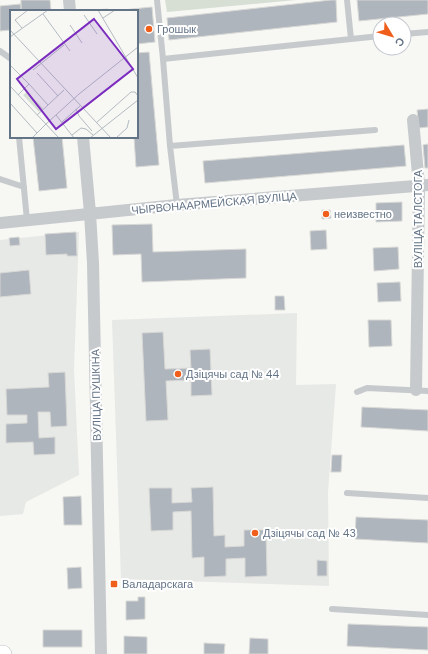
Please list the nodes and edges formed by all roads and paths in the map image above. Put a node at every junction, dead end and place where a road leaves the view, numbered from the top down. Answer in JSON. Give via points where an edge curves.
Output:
{"nodes":[{"id":1,"x":69,"y":0,"type":"edge"},
{"id":2,"x":157,"y":0,"type":"edge"},
{"id":3,"x":347,"y":0,"type":"edge"},
{"id":4,"x":70,"y":10,"type":"edge"},
{"id":5,"x":428,"y":32,"type":"edge"},
{"id":6,"x":412,"y":33,"type":"edge"},
{"id":7,"x":372,"y":37,"type":"edge"},
{"id":8,"x":351,"y":39,"type":"junction"},
{"id":9,"x":0,"y":51,"type":"edge"},
{"id":10,"x":10,"y":58,"type":"edge"},
{"id":11,"x":163,"y":60,"type":"junction"},
{"id":12,"x":413,"y":120,"type":"dead end"},
{"id":13,"x":375,"y":130,"type":"dead end"},
{"id":14,"x":19,"y":138,"type":"edge"},
{"id":15,"x":82,"y":138,"type":"edge"},
{"id":16,"x":170,"y":146,"type":"junction"},
{"id":17,"x":0,"y":179,"type":"edge"},
{"id":18,"x":424,"y":185,"type":"edge"},
{"id":19,"x":24,"y":187,"type":"junction"},
{"id":20,"x":177,"y":206,"type":"junction"},
{"id":21,"x":90,"y":213,"type":"junction"},
{"id":22,"x":27,"y":220,"type":"junction"},
{"id":23,"x":0,"y":223,"type":"edge"},
{"id":24,"x":422,"y":390,"type":"edge"},
{"id":25,"x":357,"y":392,"type":"dead end"},
{"id":26,"x":347,"y":493,"type":"dead end"},
{"id":27,"x":428,"y":498,"type":"edge"},
{"id":28,"x":332,"y":609,"type":"dead end"},
{"id":29,"x":428,"y":615,"type":"edge"},
{"id":30,"x":101,"y":654,"type":"edge"}],
"edges":[{"from":1,"to":4,"type":"street"},
{"from":2,"to":11,"type":"lane"},
{"from":3,"to":8,"type":"lane"},
{"from":5,"to":6,"type":"lane"},
{"from":7,"to":8,"type":"lane"},
{"from":8,"to":11,"type":"lane"},
{"from":9,"to":10,"type":"lane"},
{"from":11,"to":16,"type":"lane"},
{"from":12,"to":18,"type":"street","name":"ВУЛІЦА ТАЛСТОГА"},
{"from":13,"to":16,"type":"lane"},
{"from":14,"to":19,"type":"lane"},
{"from":15,"to":21,"type":"street","name":"ВУЛІЦА ПУШКІНА"},
{"from":16,"to":20,"type":"lane"},
{"from":17,"to":19,"type":"lane"},
{"from":18,"to":20,"type":"street","name":"ЧЫРВОНААРМЕЙСКАЯ ВУЛІЦА"},
{"from":18,"to":24,"type":"street","name":"ВУЛІЦА ТАЛСТОГА"},
{"from":19,"to":22,"type":"lane"},
{"from":20,"to":21,"type":"street","name":"ЧЫРВОНААРМЕЙСКАЯ ВУЛІЦА"},
{"from":21,"to":22,"type":"street","name":"ЧЫРВОНААРМЕЙСКАЯ ВУЛІЦА"},
{"from":21,"to":30,"type":"street","name":"ВУЛІЦА ПУШКІНА"},
{"from":22,"to":23,"type":"street","name":"ЧЫРВОНААРМЕЙСКАЯ ВУЛІЦА"},
{"from":24,"to":25,"type":"lane","via":[[367,388]]},
{"from":26,"to":27,"type":"lane"},
{"from":28,"to":29,"type":"lane"}]}
